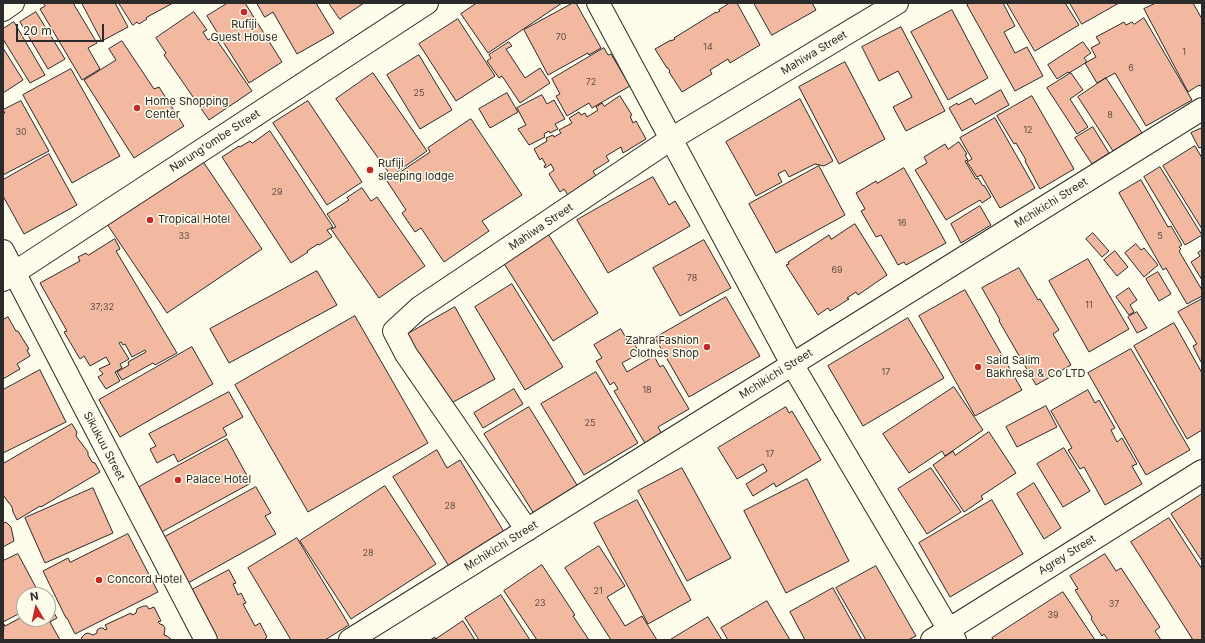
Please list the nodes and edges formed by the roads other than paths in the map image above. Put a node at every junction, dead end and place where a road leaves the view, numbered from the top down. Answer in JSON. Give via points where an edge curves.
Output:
{"nodes":[{"id":1,"x":13,"y":3,"type":"edge"},
{"id":2,"x":427,"y":3,"type":"edge"},
{"id":3,"x":598,"y":3,"type":"edge"},
{"id":4,"x":896,"y":3,"type":"edge"},
{"id":5,"x":3,"y":10,"type":"edge"},
{"id":6,"x":1202,"y":109,"type":"edge"},
{"id":7,"x":671,"y":139,"type":"junction"},
{"id":8,"x":3,"y":251,"type":"edge"},
{"id":9,"x":9,"y":276,"type":"edge"},
{"id":10,"x":792,"y":364,"type":"junction"},
{"id":11,"x":1202,"y":470,"type":"edge"},
{"id":12,"x":527,"y":530,"type":"junction"},
{"id":13,"x":945,"y":636,"type":"edge"},
{"id":14,"x":206,"y":640,"type":"edge"},
{"id":15,"x":350,"y":640,"type":"edge"}],
"edges":[{"from":1,"to":5,"type":"street"},
{"from":2,"to":9,"type":"street","name":"Narung'ombe Street"},
{"from":3,"to":7,"type":"street"},
{"from":4,"to":7,"type":"street","name":"Mahiwa Street"},
{"from":6,"to":10,"type":"street","name":"Mchikichi Street"},
{"from":7,"to":10,"type":"street"},
{"from":7,"to":12,"type":"street","name":"Mahiwa Street","via":[[419,308],[394,331],[406,354]]},
{"from":8,"to":9,"type":"street","name":"Sikukuu Street"},
{"from":9,"to":14,"type":"street","name":"Sikukuu Street"},
{"from":10,"to":12,"type":"street","name":"Mchikichi Street"},
{"from":10,"to":13,"type":"street"},
{"from":11,"to":13,"type":"street","name":"Agrey Street"},
{"from":12,"to":15,"type":"street","name":"Mchikichi Street"}]}
